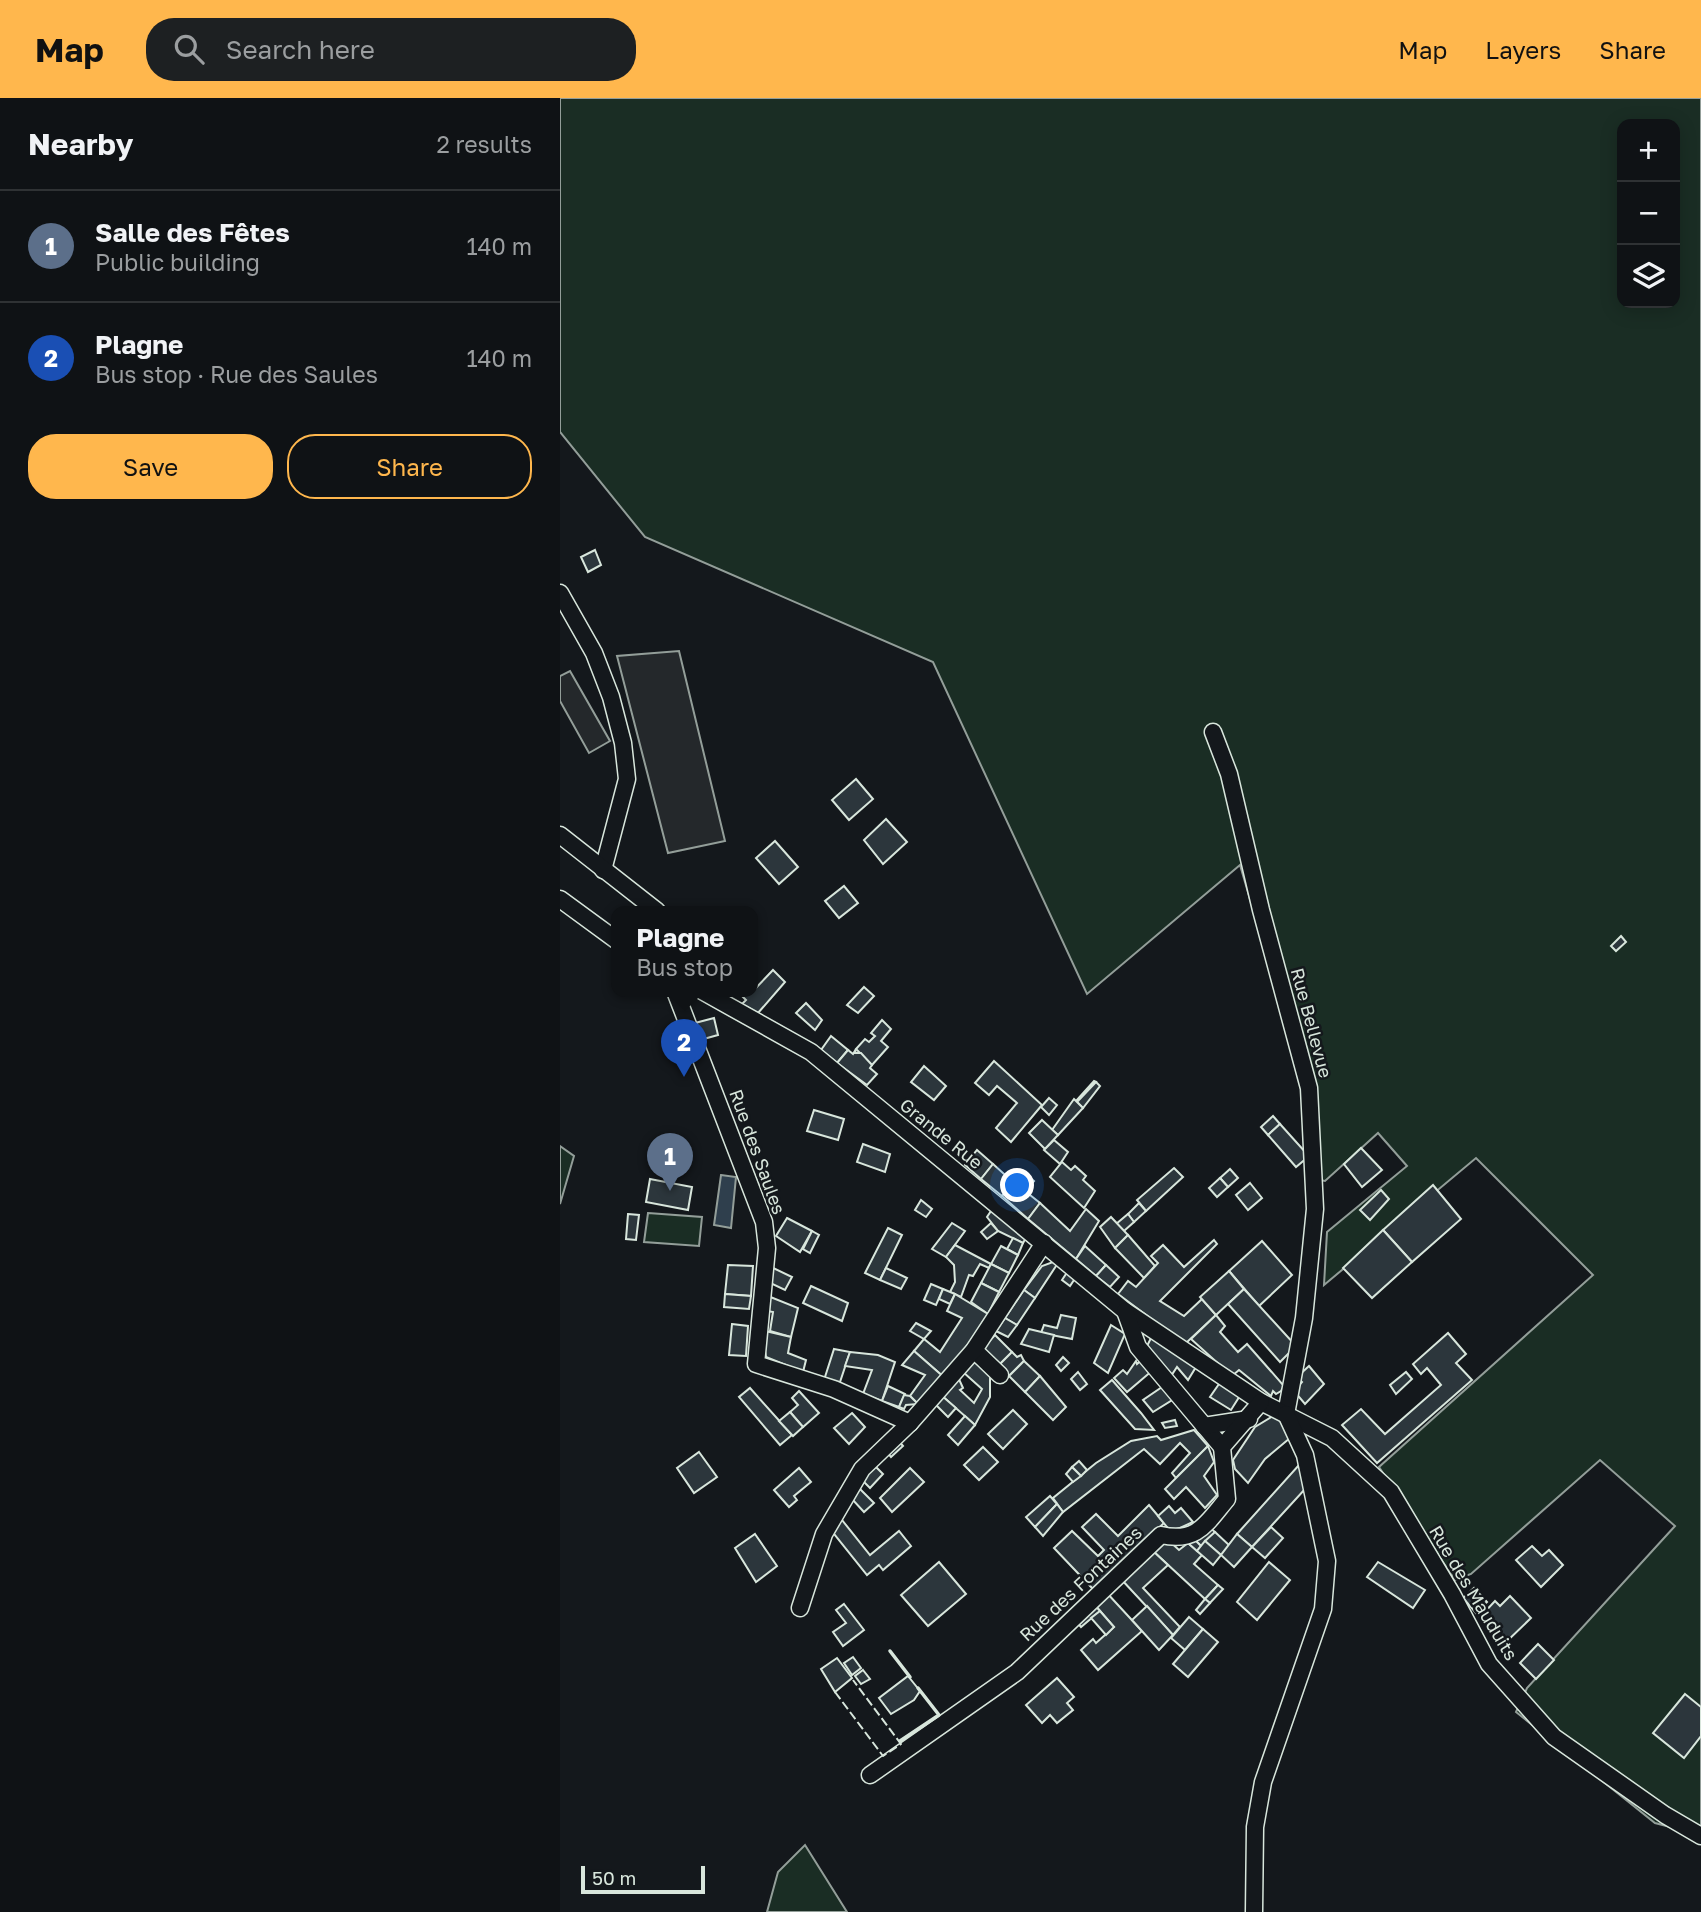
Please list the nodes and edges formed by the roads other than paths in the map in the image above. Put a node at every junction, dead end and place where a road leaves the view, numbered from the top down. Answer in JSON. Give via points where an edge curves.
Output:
{"nodes":[{"id":1,"x":560,"y":593,"type":"edge"},
{"id":2,"x":1213,"y":732,"type":"dead end"},
{"id":3,"x":561,"y":838,"type":"edge"},
{"id":4,"x":603,"y":870,"type":"junction"},
{"id":5,"x":560,"y":899,"type":"edge"},
{"id":6,"x":650,"y":906,"type":"edge"},
{"id":7,"x":611,"y":936,"type":"edge"},
{"id":8,"x":677,"y":997,"type":"edge"},
{"id":9,"x":713,"y":997,"type":"edge"},
{"id":10,"x":1044,"y":1243,"type":"junction"},
{"id":11,"x":1125,"y":1311,"type":"junction"},
{"id":12,"x":974,"y":1350,"type":"junction"},
{"id":13,"x":999,"y":1375,"type":"dead end"},
{"id":14,"x":1261,"y":1402,"type":"junction"},
{"id":15,"x":1286,"y":1414,"type":"junction"},
{"id":16,"x":1249,"y":1419,"type":"junction"},
{"id":17,"x":910,"y":1423,"type":"junction"},
{"id":18,"x":1204,"y":1426,"type":"junction"},
{"id":19,"x":1222,"y":1447,"type":"junction"},
{"id":20,"x":800,"y":1608,"type":"dead end"},
{"id":21,"x":870,"y":1775,"type":"dead end"},
{"id":22,"x":1701,"y":1836,"type":"edge"},
{"id":23,"x":1254,"y":1912,"type":"edge"}],
"edges":[{"from":1,"to":4,"type":"street","via":[[594,653],[623,743],[627,779]]},
{"from":2,"to":15,"type":"street","name":"Rue Bellevue","via":[[1229,774],[1308,1088],[1315,1209],[1304,1318]]},
{"from":3,"to":4,"type":"street"},
{"from":4,"to":6,"type":"street"},
{"from":5,"to":7,"type":"street"},
{"from":8,"to":17,"type":"street","name":"Rue des Saules","via":[[764,1222],[767,1248],[756,1363],[834,1389]]},
{"from":9,"to":10,"type":"street","name":"Grande Rue","via":[[811,1052]]},
{"from":10,"to":11,"type":"street","name":"Grande Rue"},
{"from":10,"to":12,"type":"street"},
{"from":11,"to":14,"type":"street","name":"Grande Rue"},
{"from":11,"to":18,"type":"street","via":[[1138,1347]]},
{"from":12,"to":13,"type":"street"},
{"from":12,"to":17,"type":"street"},
{"from":14,"to":15,"type":"street","name":"Grande Rue"},
{"from":14,"to":16,"type":"street"},
{"from":15,"to":22,"type":"street","name":"Rue des Mauduits","via":[[1332,1438],[1391,1492],[1489,1664],[1554,1737]]},
{"from":15,"to":23,"type":"street","via":[[1305,1455],[1327,1561],[1323,1609],[1263,1782],[1255,1827]]},
{"from":16,"to":18,"type":"street"},
{"from":16,"to":19,"type":"street"},
{"from":17,"to":20,"type":"street","via":[[862,1469],[824,1534]]},
{"from":18,"to":19,"type":"street"},
{"from":19,"to":21,"type":"street","name":"Rue des Fontaines","via":[[1227,1499],[1200,1530],[1181,1540],[1161,1535],[1017,1672]]}]}
